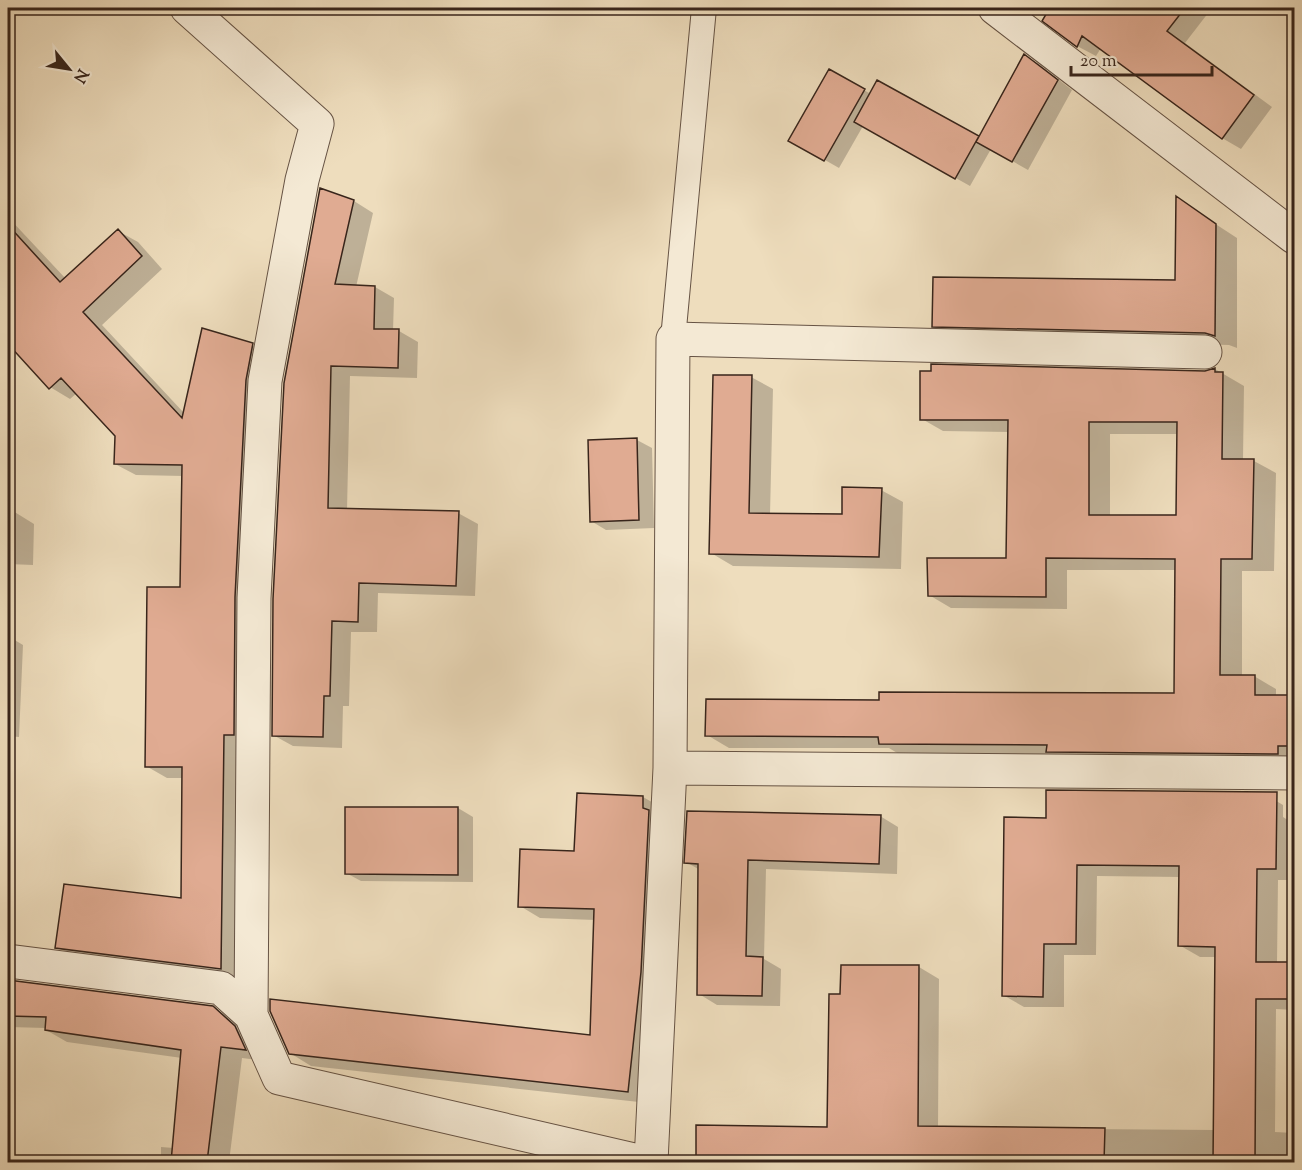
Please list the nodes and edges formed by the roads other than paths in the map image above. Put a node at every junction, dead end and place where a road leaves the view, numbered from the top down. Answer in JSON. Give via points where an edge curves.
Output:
{"nodes":[{"id":1,"x":187,"y":8,"type":"edge"},
{"id":2,"x":704,"y":8,"type":"edge"},
{"id":3,"x":995,"y":8,"type":"edge"},
{"id":4,"x":1294,"y":237,"type":"edge"},
{"id":5,"x":673,"y":339,"type":"junction"},
{"id":6,"x":1204,"y":352,"type":"dead end"},
{"id":7,"x":670,"y":768,"type":"junction"},
{"id":8,"x":1294,"y":773,"type":"edge"},
{"id":9,"x":8,"y":961,"type":"edge"},
{"id":10,"x":250,"y":1015,"type":"junction"},
{"id":11,"x":643,"y":1162,"type":"edge"},
{"id":12,"x":651,"y":1162,"type":"edge"}],
"edges":[{"from":1,"to":10,"type":"street","via":[[317,124],[302,180],[265,381],[254,598]]},
{"from":2,"to":5,"type":"lane"},
{"from":3,"to":4,"type":"street"},
{"from":5,"to":6,"type":"street"},
{"from":5,"to":7,"type":"street"},
{"from":7,"to":8,"type":"street"},
{"from":7,"to":12,"type":"street"},
{"from":9,"to":10,"type":"street","via":[[221,988]]},
{"from":10,"to":11,"type":"street","via":[[279,1078]]}]}
